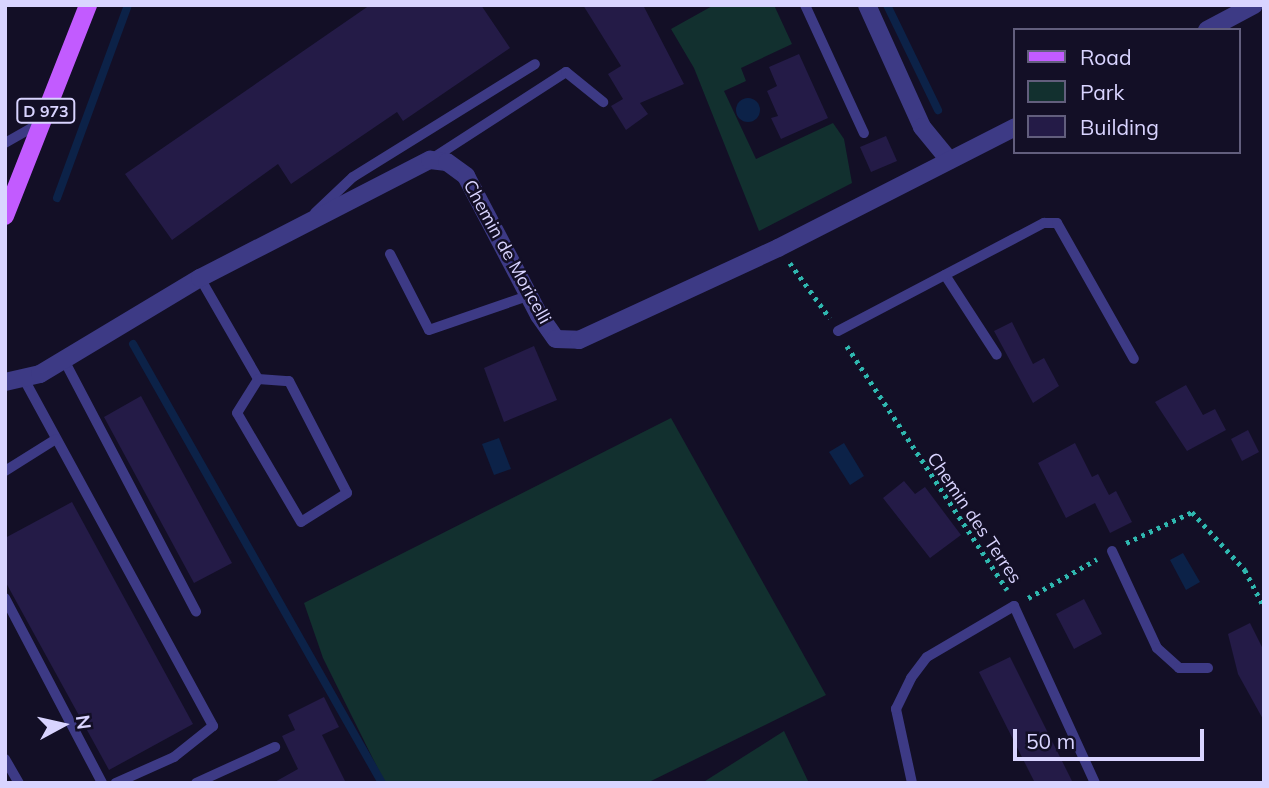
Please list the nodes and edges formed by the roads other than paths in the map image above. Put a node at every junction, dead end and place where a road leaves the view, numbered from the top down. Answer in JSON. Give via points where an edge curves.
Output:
{"nodes":[{"id":1,"x":88,"y":5,"type":"edge"},
{"id":2,"x":805,"y":5,"type":"edge"},
{"id":3,"x":867,"y":5,"type":"edge"},
{"id":4,"x":1254,"y":5,"type":"edge"},
{"id":5,"x":1211,"y":28,"type":"edge"},
{"id":6,"x":535,"y":64,"type":"dead end"},
{"id":7,"x":603,"y":102,"type":"dead end"},
{"id":8,"x":42,"y":122,"type":"junction"},
{"id":9,"x":1014,"y":128,"type":"edge"},
{"id":10,"x":864,"y":133,"type":"dead end"},
{"id":11,"x":5,"y":143,"type":"edge"},
{"id":12,"x":430,"y":160,"type":"junction"},
{"id":13,"x":949,"y":160,"type":"junction"},
{"id":14,"x":5,"y":216,"type":"edge"},
{"id":15,"x":304,"y":223,"type":"junction"},
{"id":16,"x":390,"y":254,"type":"dead end"},
{"id":17,"x":944,"y":275,"type":"junction"},
{"id":18,"x":200,"y":278,"type":"junction"},
{"id":19,"x":528,"y":296,"type":"junction"},
{"id":20,"x":838,"y":331,"type":"road end"},
{"id":21,"x":997,"y":355,"type":"dead end"},
{"id":22,"x":1134,"y":359,"type":"dead end"},
{"id":23,"x":64,"y":360,"type":"junction"},
{"id":24,"x":258,"y":379,"type":"junction"},
{"id":25,"x":25,"y":381,"type":"junction"},
{"id":26,"x":5,"y":383,"type":"edge"},
{"id":27,"x":56,"y":439,"type":"junction"},
{"id":28,"x":5,"y":471,"type":"edge"},
{"id":29,"x":1112,"y":551,"type":"road end"},
{"id":30,"x":5,"y":598,"type":"edge"},
{"id":31,"x":196,"y":611,"type":"dead end"},
{"id":32,"x":1208,"y":668,"type":"dead end"},
{"id":33,"x":275,"y":747,"type":"dead end"},
{"id":34,"x":5,"y":759,"type":"edge"},
{"id":35,"x":19,"y":783,"type":"edge"},
{"id":36,"x":102,"y":783,"type":"edge"},
{"id":37,"x":116,"y":783,"type":"edge"},
{"id":38,"x":196,"y":783,"type":"edge"},
{"id":39,"x":912,"y":783,"type":"edge"},
{"id":40,"x":1095,"y":783,"type":"edge"}],
"edges":[{"from":1,"to":8,"type":"main road","number":"D 973"},
{"from":2,"to":10,"type":"lane"},
{"from":3,"to":13,"type":"street","via":[[922,127]]},
{"from":4,"to":5,"type":"street"},
{"from":6,"to":15,"type":"lane","via":[[353,177]]},
{"from":7,"to":12,"type":"lane","via":[[566,72]]},
{"from":8,"to":11,"type":"lane"},
{"from":8,"to":14,"type":"main road","number":"D 973"},
{"from":9,"to":13,"type":"street","name":"Chemin de Moricelli"},
{"from":12,"to":15,"type":"street"},
{"from":12,"to":19,"type":"street","name":"Chemin de Moricelli","via":[[447,162],[466,176]]},
{"from":13,"to":19,"type":"street","name":"Chemin de Moricelli","via":[[778,248],[579,340],[556,339]]},
{"from":15,"to":18,"type":"street"},
{"from":16,"to":19,"type":"lane","via":[[429,330]]},
{"from":17,"to":20,"type":"lane"},
{"from":17,"to":21,"type":"lane"},
{"from":17,"to":22,"type":"lane","via":[[1044,223],[1057,223]]},
{"from":18,"to":23,"type":"street"},
{"from":18,"to":24,"type":"lane"},
{"from":23,"to":25,"type":"street"},
{"from":23,"to":31,"type":"lane"},
{"from":24,"to":24,"type":"lane","via":[[289,382],[346,493],[301,523],[237,413]]},
{"from":25,"to":26,"type":"street"},
{"from":25,"to":27,"type":"lane"},
{"from":27,"to":28,"type":"lane"},
{"from":27,"to":37,"type":"lane","via":[[213,726],[174,757]]},
{"from":29,"to":32,"type":"lane","via":[[1157,648],[1180,668]]},
{"from":30,"to":36,"type":"lane"},
{"from":33,"to":38,"type":"lane"},
{"from":34,"to":35,"type":"lane"},
{"from":39,"to":40,"type":"lane","via":[[896,709],[911,678],[927,657],[1014,606]]}]}
